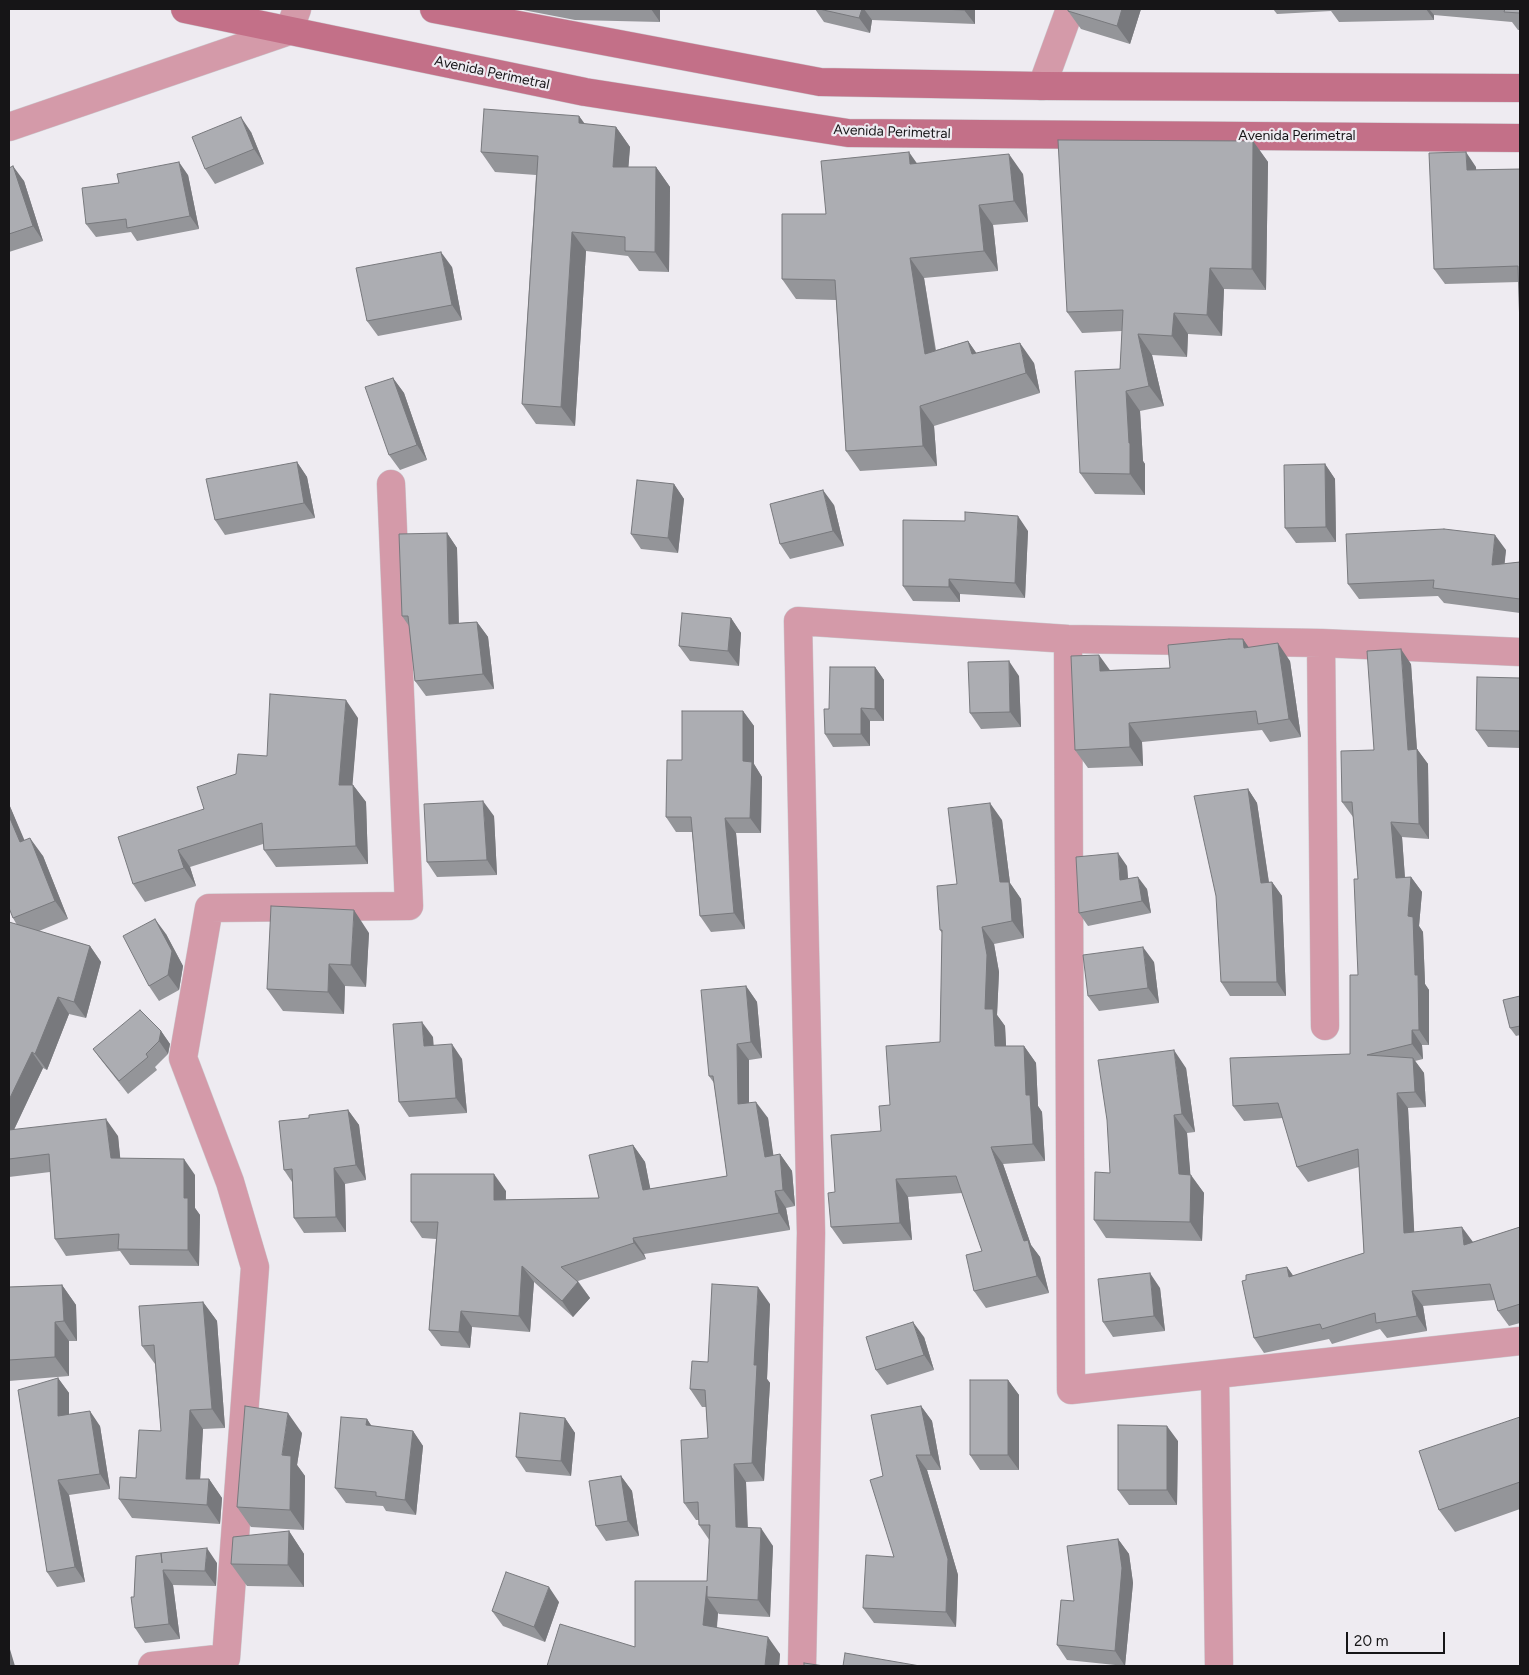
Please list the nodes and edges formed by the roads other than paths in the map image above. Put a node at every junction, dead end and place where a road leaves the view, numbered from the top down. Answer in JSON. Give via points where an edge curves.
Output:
{"nodes":[{"id":1,"x":185,"y":9,"type":"edge"},
{"id":2,"x":434,"y":9,"type":"edge"},
{"id":3,"x":1070,"y":9,"type":"edge"},
{"id":4,"x":293,"y":20,"type":"edge"},
{"id":5,"x":1042,"y":86,"type":"junction"},
{"id":6,"x":1520,"y":88,"type":"edge"},
{"id":7,"x":9,"y":127,"type":"edge"},
{"id":8,"x":1520,"y":138,"type":"edge"},
{"id":9,"x":391,"y":484,"type":"dead end"},
{"id":10,"x":1068,"y":639,"type":"junction"},
{"id":11,"x":1321,"y":644,"type":"junction"},
{"id":12,"x":1520,"y":652,"type":"edge"},
{"id":13,"x":1325,"y":1026,"type":"dead end"},
{"id":14,"x":1520,"y":1341,"type":"edge"},
{"id":15,"x":1215,"y":1375,"type":"junction"},
{"id":16,"x":152,"y":1666,"type":"edge"},
{"id":17,"x":802,"y":1666,"type":"edge"},
{"id":18,"x":1219,"y":1666,"type":"edge"}],
"edges":[{"from":1,"to":4,"type":"main road","name":"Avenida Perimetral"},
{"from":2,"to":5,"type":"main road","via":[[820,82]]},
{"from":3,"to":5,"type":"street"},
{"from":4,"to":7,"type":"street"},
{"from":4,"to":8,"type":"main road","name":"Avenida Perimetral","via":[[585,92],[848,133]]},
{"from":5,"to":6,"type":"main road"},
{"from":9,"to":16,"type":"street","via":[[409,906],[209,908],[183,1058],[230,1182],[255,1267],[226,1658]]},
{"from":10,"to":11,"type":"street"},
{"from":10,"to":15,"type":"street","via":[[1071,1390]]},
{"from":10,"to":17,"type":"street","via":[[798,621],[811,1233]]},
{"from":11,"to":12,"type":"street"},
{"from":11,"to":13,"type":"street"},
{"from":14,"to":15,"type":"street"},
{"from":15,"to":18,"type":"street"}]}
